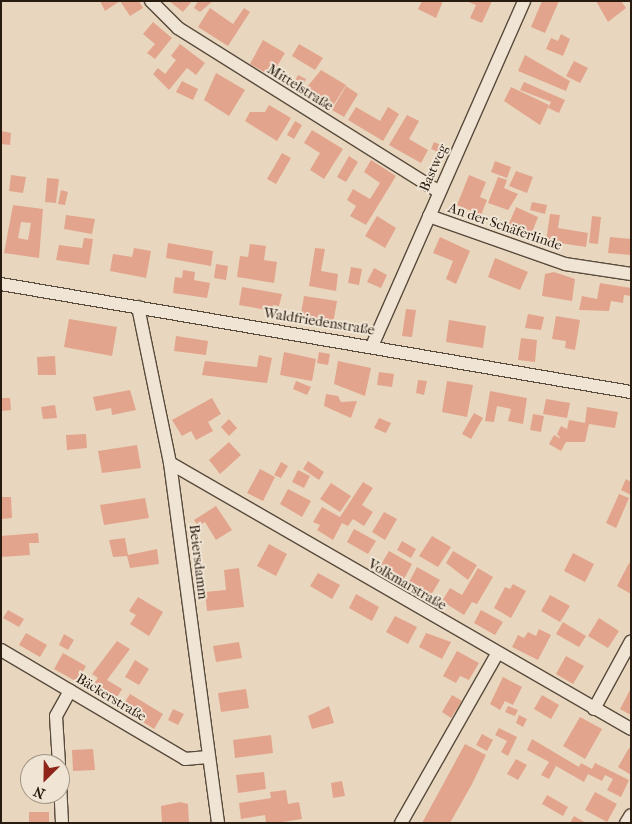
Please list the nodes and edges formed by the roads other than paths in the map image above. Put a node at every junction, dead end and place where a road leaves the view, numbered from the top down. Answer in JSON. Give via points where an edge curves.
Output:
{"nodes":[{"id":1,"x":151,"y":1,"type":"edge"},
{"id":2,"x":524,"y":1,"type":"edge"},
{"id":3,"x":439,"y":192,"type":"junction"},
{"id":4,"x":429,"y":216,"type":"junction"},
{"id":5,"x":631,"y":274,"type":"edge"},
{"id":6,"x":1,"y":284,"type":"edge"},
{"id":7,"x":138,"y":307,"type":"junction"},
{"id":8,"x":372,"y":346,"type":"junction"},
{"id":9,"x":631,"y":392,"type":"edge"},
{"id":10,"x":170,"y":463,"type":"junction"},
{"id":11,"x":631,"y":641,"type":"edge"},
{"id":12,"x":1,"y":650,"type":"edge"},
{"id":13,"x":497,"y":654,"type":"junction"},
{"id":14,"x":70,"y":691,"type":"junction"},
{"id":15,"x":594,"y":709,"type":"junction"},
{"id":16,"x":631,"y":730,"type":"edge"},
{"id":17,"x":58,"y":754,"type":"edge"},
{"id":18,"x":208,"y":757,"type":"junction"},
{"id":19,"x":61,"y":804,"type":"edge"},
{"id":20,"x":631,"y":815,"type":"edge"},
{"id":21,"x":62,"y":823,"type":"edge"},
{"id":22,"x":218,"y":823,"type":"edge"},
{"id":23,"x":401,"y":823,"type":"edge"},
{"id":24,"x":626,"y":823,"type":"edge"}],
"edges":[{"from":1,"to":3,"type":"street","name":"Mittelstraße","via":[[178,28]]},
{"from":2,"to":3,"type":"street","name":"Bastweg"},
{"from":3,"to":4,"type":"street","name":"Bastweg"},
{"from":4,"to":5,"type":"street","name":"An der Schäferlinde","via":[[565,264]]},
{"from":4,"to":8,"type":"street","name":"Bastweg"},
{"from":6,"to":7,"type":"street","name":"Waldfriedenstraße"},
{"from":7,"to":8,"type":"street","name":"Waldfriedenstraße"},
{"from":7,"to":10,"type":"street","name":"Beiersdamm"},
{"from":8,"to":9,"type":"street","name":"Waldfriedenstraße"},
{"from":10,"to":13,"type":"street","name":"Volkmarstraße"},
{"from":10,"to":18,"type":"street","name":"Beiersdamm"},
{"from":11,"to":15,"type":"street"},
{"from":12,"to":14,"type":"street","name":"Bäckerstraße"},
{"from":13,"to":15,"type":"street","name":"Volkmarstraße"},
{"from":13,"to":23,"type":"street"},
{"from":14,"to":17,"type":"street","via":[[56,716]]},
{"from":14,"to":18,"type":"street","name":"Bäckerstraße","via":[[185,759]]},
{"from":15,"to":16,"type":"street","name":"Volkmarstraße"},
{"from":18,"to":22,"type":"street","name":"Beiersdamm"},
{"from":19,"to":21,"type":"street"},
{"from":20,"to":24,"type":"street"}]}
